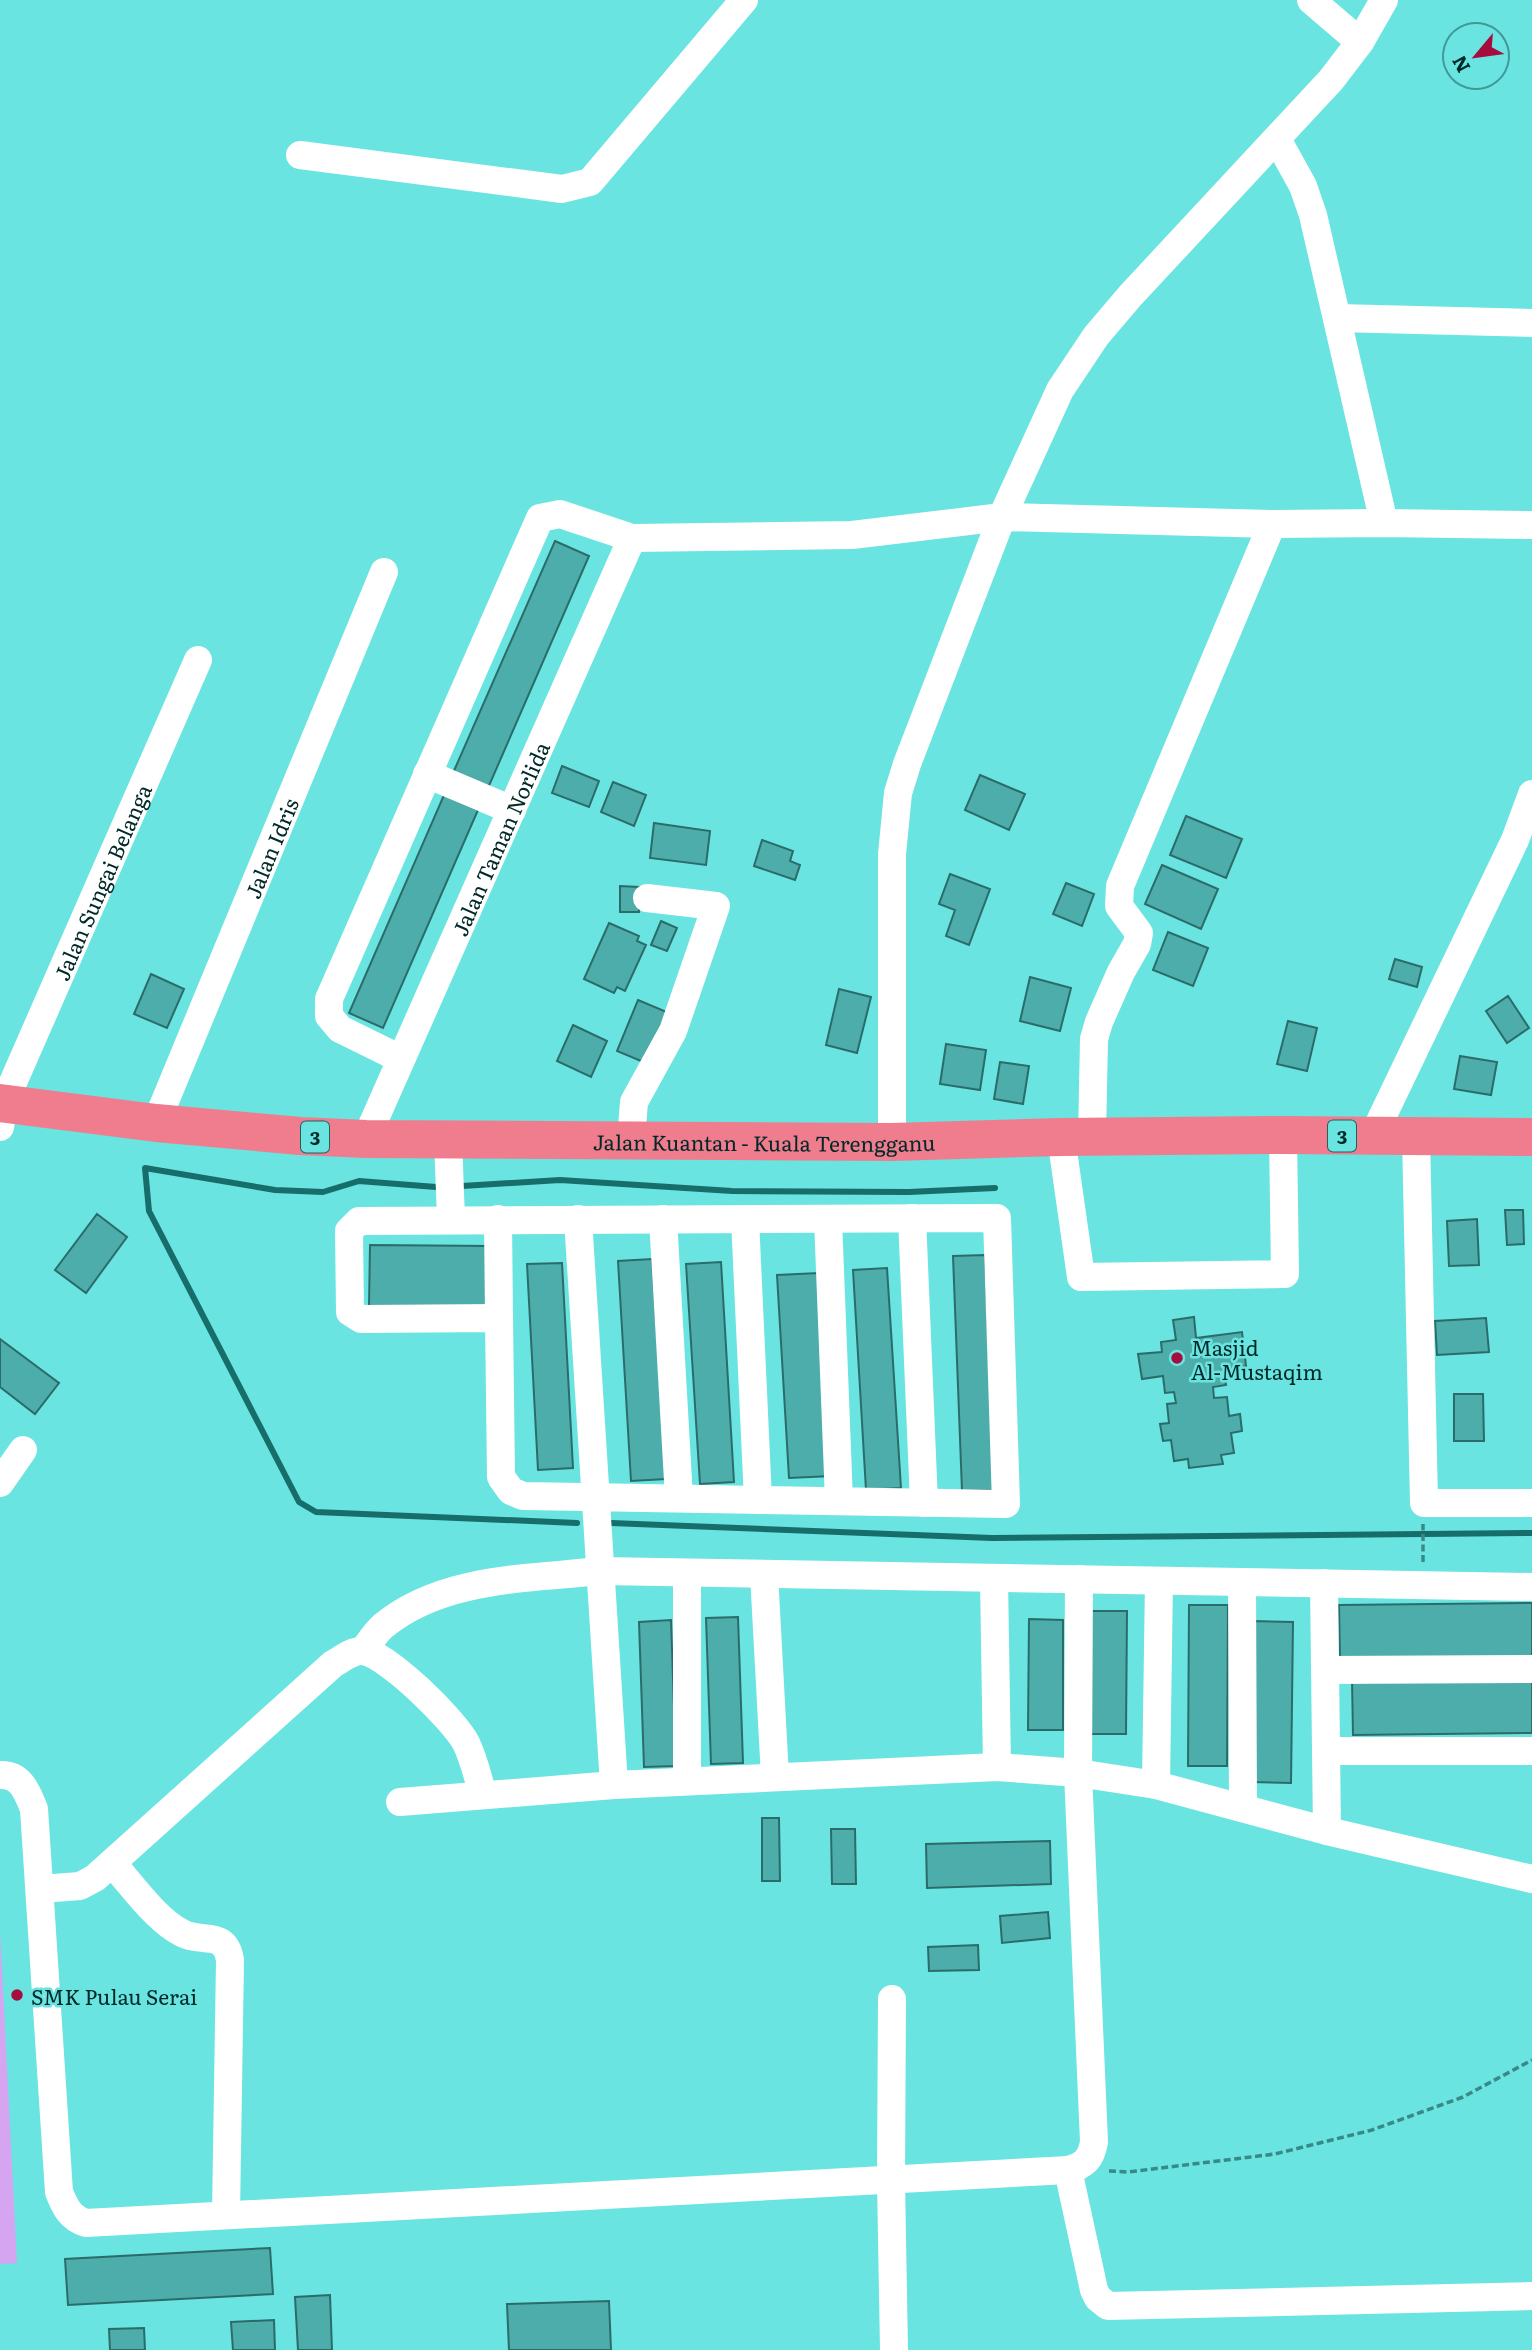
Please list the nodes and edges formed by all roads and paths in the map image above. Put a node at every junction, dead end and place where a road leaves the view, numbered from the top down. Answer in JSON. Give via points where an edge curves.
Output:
{"nodes":[{"id":1,"x":744,"y":0,"type":"edge"},
{"id":2,"x":1311,"y":0,"type":"edge"},
{"id":3,"x":1384,"y":0,"type":"edge"},
{"id":4,"x":1360,"y":42,"type":"junction"},
{"id":5,"x":1277,"y":139,"type":"junction"},
{"id":6,"x":300,"y":155,"type":"dead end"},
{"id":7,"x":1337,"y":318,"type":"junction"},
{"id":8,"x":1532,"y":323,"type":"edge"},
{"id":9,"x":1002,"y":517,"type":"junction"},
{"id":10,"x":1384,"y":523,"type":"junction"},
{"id":11,"x":1272,"y":524,"type":"junction"},
{"id":12,"x":1532,"y":525,"type":"edge"},
{"id":13,"x":632,"y":538,"type":"junction"},
{"id":14,"x":384,"y":572,"type":"dead end"},
{"id":15,"x":198,"y":660,"type":"dead end"},
{"id":16,"x":427,"y":774,"type":"junction"},
{"id":17,"x":1532,"y":794,"type":"edge"},
{"id":18,"x":512,"y":810,"type":"junction"},
{"id":19,"x":647,"y":898,"type":"dead end"},
{"id":20,"x":401,"y":1059,"type":"junction"},
{"id":21,"x":1,"y":1111,"type":"edge"},
{"id":22,"x":156,"y":1123,"type":"junction"},
{"id":23,"x":1283,"y":1135,"type":"junction"},
{"id":24,"x":1373,"y":1136,"type":"junction"},
{"id":25,"x":1416,"y":1136,"type":"junction"},
{"id":26,"x":1077,"y":1137,"type":"junction"},
{"id":27,"x":1532,"y":1138,"type":"edge"},
{"id":28,"x":366,"y":1139,"type":"junction"},
{"id":29,"x":448,"y":1139,"type":"junction"},
{"id":30,"x":631,"y":1140,"type":"junction"},
{"id":31,"x":892,"y":1142,"type":"junction"},
{"id":32,"x":912,"y":1218,"type":"junction"},
{"id":33,"x":451,"y":1219,"type":"junction"},
{"id":34,"x":498,"y":1219,"type":"junction"},
{"id":35,"x":578,"y":1219,"type":"junction"},
{"id":36,"x":663,"y":1219,"type":"junction"},
{"id":37,"x":745,"y":1219,"type":"junction"},
{"id":38,"x":828,"y":1219,"type":"junction"},
{"id":39,"x":499,"y":1318,"type":"junction"},
{"id":40,"x":23,"y":1450,"type":"dead end"},
{"id":41,"x":0,"y":1483,"type":"edge"},
{"id":42,"x":596,"y":1496,"type":"junction"},
{"id":43,"x":679,"y":1498,"type":"junction"},
{"id":44,"x":758,"y":1500,"type":"junction"},
{"id":45,"x":839,"y":1501,"type":"junction"},
{"id":46,"x":924,"y":1503,"type":"junction"},
{"id":47,"x":1424,"y":1503,"type":"junction"},
{"id":48,"x":1532,"y":1503,"type":"edge"},
{"id":49,"x":600,"y":1571,"type":"junction"},
{"id":50,"x":687,"y":1573,"type":"junction"},
{"id":51,"x":764,"y":1574,"type":"junction"},
{"id":52,"x":994,"y":1578,"type":"junction"},
{"id":53,"x":1079,"y":1579,"type":"junction"},
{"id":54,"x":1159,"y":1580,"type":"junction"},
{"id":55,"x":1242,"y":1582,"type":"junction"},
{"id":56,"x":1324,"y":1583,"type":"junction"},
{"id":57,"x":1422,"y":1585,"type":"junction"},
{"id":58,"x":1532,"y":1587,"type":"edge"},
{"id":59,"x":363,"y":1651,"type":"junction"},
{"id":60,"x":1532,"y":1668,"type":"edge"},
{"id":61,"x":1325,"y":1670,"type":"junction"},
{"id":62,"x":1326,"y":1751,"type":"junction"},
{"id":63,"x":1532,"y":1751,"type":"edge"},
{"id":64,"x":997,"y":1767,"type":"junction"},
{"id":65,"x":1078,"y":1773,"type":"junction"},
{"id":66,"x":0,"y":1775,"type":"edge"},
{"id":67,"x":775,"y":1777,"type":"junction"},
{"id":68,"x":687,"y":1781,"type":"junction"},
{"id":69,"x":614,"y":1785,"type":"junction"},
{"id":70,"x":1156,"y":1785,"type":"junction"},
{"id":71,"x":483,"y":1795,"type":"junction"},
{"id":72,"x":400,"y":1802,"type":"dead end"},
{"id":73,"x":1243,"y":1808,"type":"junction"},
{"id":74,"x":1326,"y":1831,"type":"junction"},
{"id":75,"x":112,"y":1863,"type":"junction"},
{"id":76,"x":1532,"y":1879,"type":"edge"},
{"id":77,"x":41,"y":1889,"type":"junction"},
{"id":78,"x":892,"y":1999,"type":"dead end"},
{"id":79,"x":1532,"y":2060,"type":"edge"},
{"id":80,"x":1068,"y":2170,"type":"junction"},
{"id":81,"x":891,"y":2181,"type":"junction"},
{"id":82,"x":226,"y":2216,"type":"junction"},
{"id":83,"x":1532,"y":2296,"type":"edge"},
{"id":84,"x":894,"y":2350,"type":"edge"}],
"edges":[{"from":1,"to":6,"type":"street","via":[[590,182],[562,189]]},
{"from":2,"to":4,"type":"street"},
{"from":3,"to":4,"type":"street"},
{"from":4,"to":5,"type":"street"},
{"from":5,"to":7,"type":"street","via":[[1308,198]]},
{"from":5,"to":9,"type":"street","via":[[1096,336],[1060,390]]},
{"from":7,"to":8,"type":"street"},
{"from":7,"to":10,"type":"street"},
{"from":9,"to":11,"type":"street"},
{"from":9,"to":13,"type":"street","via":[[852,535]]},
{"from":9,"to":31,"type":"street","via":[[898,793],[891,860]]},
{"from":10,"to":11,"type":"street"},
{"from":10,"to":12,"type":"street"},
{"from":11,"to":26,"type":"street","via":[[1120,887],[1119,906],[1139,933],[1099,1022]]},
{"from":13,"to":16,"type":"street","via":[[560,514],[540,518]]},
{"from":13,"to":18,"type":"street","name":"Jalan Taman Norlida"},
{"from":14,"to":22,"type":"street","name":"Jalan Idris"},
{"from":15,"to":21,"type":"street","name":"Jalan Sungai Belanga"},
{"from":16,"to":18,"type":"street"},
{"from":16,"to":20,"type":"street","via":[[329,999],[329,1016],[340,1029]]},
{"from":17,"to":24,"type":"street","via":[[1515,840]]},
{"from":18,"to":20,"type":"street","name":"Jalan Taman Norlida"},
{"from":19,"to":30,"type":"street","via":[[716,906],[673,1031],[634,1101]]},
{"from":20,"to":28,"type":"street","name":"Jalan Taman Norlida"},
{"from":21,"to":22,"type":"highway","name":"Jalan Kuantan - Kuala Terengganu","number":"3"},
{"from":22,"to":28,"type":"highway","name":"Jalan Kuantan - Kuala Terengganu","number":"3"},
{"from":23,"to":24,"type":"highway","name":"Jalan Kuantan - Kuala Terengganu","number":"3"},
{"from":23,"to":26,"type":"highway","name":"Jalan Kuantan - Kuala Terengganu","number":"3"},
{"from":23,"to":26,"type":"street","via":[[1285,1274],[1081,1277]]},
{"from":24,"to":25,"type":"highway","name":"Jalan Kuantan - Kuala Terengganu","number":"3"},
{"from":25,"to":27,"type":"highway","name":"Jalan Kuantan - Kuala Terengganu","number":"3"},
{"from":25,"to":47,"type":"street"},
{"from":26,"to":31,"type":"highway","name":"Jalan Kuantan - Kuala Terengganu","number":"3"},
{"from":28,"to":29,"type":"highway","name":"Jalan Kuantan - Kuala Terengganu","number":"3"},
{"from":29,"to":30,"type":"highway","name":"Jalan Kuantan - Kuala Terengganu","number":"3"},
{"from":29,"to":33,"type":"street"},
{"from":30,"to":31,"type":"highway","name":"Jalan Kuantan - Kuala Terengganu","number":"3"},
{"from":32,"to":38,"type":"street"},
{"from":32,"to":46,"type":"street"},
{"from":32,"to":46,"type":"street","via":[[997,1218],[1006,1504]]},
{"from":33,"to":34,"type":"street"},
{"from":33,"to":39,"type":"street","via":[[359,1221],[349,1231],[350,1312],[360,1319]]},
{"from":34,"to":35,"type":"street"},
{"from":34,"to":39,"type":"street"},
{"from":35,"to":36,"type":"street"},
{"from":35,"to":42,"type":"street"},
{"from":36,"to":37,"type":"street"},
{"from":36,"to":43,"type":"street"},
{"from":37,"to":38,"type":"street"},
{"from":37,"to":44,"type":"street"},
{"from":38,"to":45,"type":"street"},
{"from":39,"to":42,"type":"street","via":[[501,1477],[511,1491],[523,1496]]},
{"from":40,"to":41,"type":"street"},
{"from":42,"to":43,"type":"street"},
{"from":42,"to":49,"type":"street"},
{"from":43,"to":44,"type":"street"},
{"from":44,"to":45,"type":"street"},
{"from":45,"to":46,"type":"street"},
{"from":47,"to":48,"type":"street"},
{"from":47,"to":57,"type":"path"},
{"from":49,"to":50,"type":"street"},
{"from":49,"to":59,"type":"street","via":[[480,1584],[449,1592],[401,1612],[380,1628]]},
{"from":49,"to":69,"type":"street"},
{"from":50,"to":51,"type":"street"},
{"from":50,"to":68,"type":"street"},
{"from":51,"to":52,"type":"street"},
{"from":51,"to":67,"type":"street"},
{"from":52,"to":53,"type":"street"},
{"from":52,"to":64,"type":"street"},
{"from":53,"to":54,"type":"street"},
{"from":53,"to":65,"type":"street"},
{"from":54,"to":55,"type":"street"},
{"from":54,"to":70,"type":"street"},
{"from":55,"to":56,"type":"street"},
{"from":55,"to":73,"type":"street"},
{"from":56,"to":57,"type":"street"},
{"from":56,"to":61,"type":"street"},
{"from":57,"to":58,"type":"street"},
{"from":59,"to":71,"type":"street","via":[[386,1661],[446,1715],[466,1743]]},
{"from":59,"to":75,"type":"street","via":[[333,1664]]},
{"from":60,"to":61,"type":"street"},
{"from":61,"to":62,"type":"street"},
{"from":62,"to":63,"type":"street"},
{"from":62,"to":74,"type":"street"},
{"from":64,"to":65,"type":"street"},
{"from":64,"to":67,"type":"street"},
{"from":65,"to":70,"type":"street"},
{"from":65,"to":80,"type":"street","via":[[1094,2142],[1087,2162]]},
{"from":66,"to":77,"type":"street","via":[[20,1781],[34,1809]]},
{"from":67,"to":68,"type":"street"},
{"from":68,"to":69,"type":"street"},
{"from":69,"to":71,"type":"street"},
{"from":70,"to":73,"type":"street"},
{"from":71,"to":72,"type":"street"},
{"from":73,"to":74,"type":"street"},
{"from":74,"to":76,"type":"street"},
{"from":75,"to":77,"type":"street","via":[[80,1886]]},
{"from":75,"to":82,"type":"street","via":[[164,1921],[188,1936],[215,1939],[228,1950]]},
{"from":77,"to":82,"type":"street","via":[[59,2192],[64,2207],[77,2221],[86,2223]]},
{"from":78,"to":81,"type":"street"},
{"from":79,"to":80,"type":"path","via":[[1463,2097],[1372,2130],[1276,2154],[1128,2172]]},
{"from":80,"to":81,"type":"street"},
{"from":80,"to":83,"type":"street","via":[[1094,2290],[1108,2306]]},
{"from":81,"to":82,"type":"street"},
{"from":81,"to":84,"type":"street"}]}
